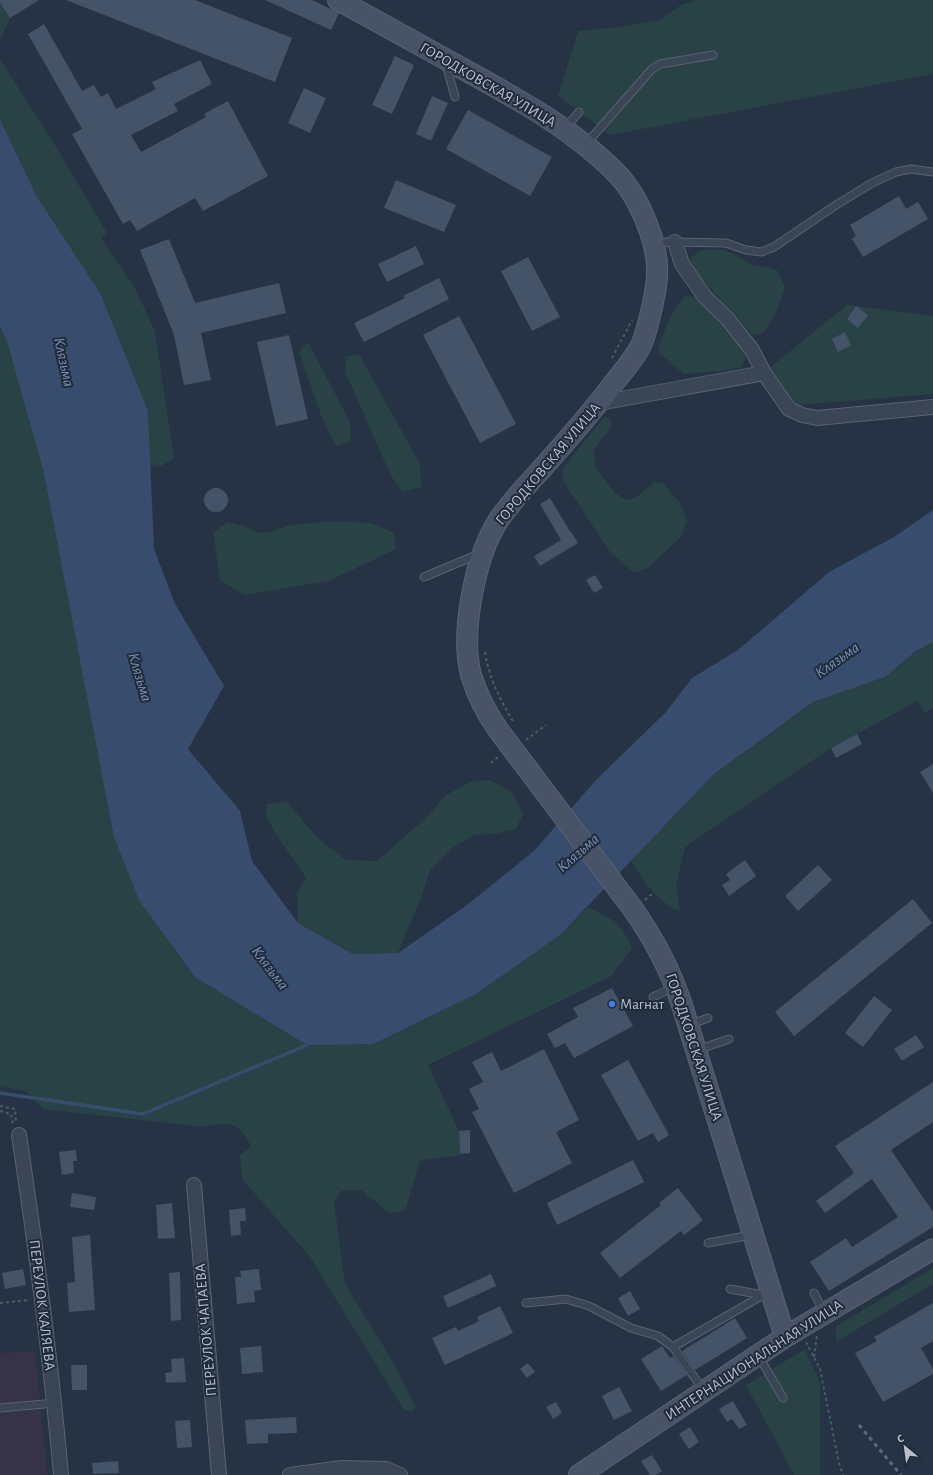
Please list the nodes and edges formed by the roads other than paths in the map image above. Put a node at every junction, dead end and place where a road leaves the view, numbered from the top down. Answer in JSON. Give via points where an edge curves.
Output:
{"nodes":[{"id":1,"x":338,"y":0,"type":"edge"},
{"id":2,"x":713,"y":55,"type":"dead end"},
{"id":3,"x":444,"y":58,"type":"junction"},
{"id":4,"x":455,"y":97,"type":"dead end"},
{"id":5,"x":579,"y":112,"type":"dead end"},
{"id":6,"x":564,"y":130,"type":"junction"},
{"id":7,"x":584,"y":146,"type":"junction"},
{"id":8,"x":933,"y":172,"type":"edge"},
{"id":9,"x":675,"y":242,"type":"junction"},
{"id":10,"x":654,"y":243,"type":"junction"},
{"id":11,"x":764,"y":373,"type":"junction"},
{"id":12,"x":599,"y":403,"type":"junction"},
{"id":13,"x":933,"y":407,"type":"edge"},
{"id":14,"x":484,"y":552,"type":"junction"},
{"id":15,"x":424,"y":577,"type":"dead end"},
{"id":16,"x":676,"y":986,"type":"junction"},
{"id":17,"x":653,"y":997,"type":"dead end"},
{"id":18,"x":708,"y":1018,"type":"dead end"},
{"id":19,"x":688,"y":1025,"type":"junction"},
{"id":20,"x":729,"y":1039,"type":"dead end"},
{"id":21,"x":696,"y":1051,"type":"junction"},
{"id":22,"x":16,"y":1130,"type":"road end"},
{"id":23,"x":194,"y":1185,"type":"dead end"},
{"id":24,"x":753,"y":1235,"type":"junction"},
{"id":25,"x":708,"y":1243,"type":"dead end"},
{"id":26,"x":933,"y":1249,"type":"edge"},
{"id":27,"x":730,"y":1289,"type":"dead end"},
{"id":28,"x":767,"y":1293,"type":"junction"},
{"id":29,"x":814,"y":1293,"type":"dead end"},
{"id":30,"x":526,"y":1303,"type":"dead end"},
{"id":31,"x":825,"y":1313,"type":"junction"},
{"id":32,"x":785,"y":1337,"type":"junction"},
{"id":33,"x":673,"y":1347,"type":"junction"},
{"id":34,"x":758,"y":1355,"type":"junction"},
{"id":35,"x":704,"y":1391,"type":"junction"},
{"id":36,"x":783,"y":1398,"type":"dead end"},
{"id":37,"x":55,"y":1403,"type":"junction"},
{"id":38,"x":0,"y":1408,"type":"edge"},
{"id":39,"x":61,"y":1475,"type":"edge"},
{"id":40,"x":218,"y":1475,"type":"edge"},
{"id":41,"x":290,"y":1475,"type":"edge"},
{"id":42,"x":400,"y":1475,"type":"edge"},
{"id":43,"x":579,"y":1475,"type":"edge"}],
"edges":[{"from":1,"to":3,"type":"main road","name":"ГОРОДКОВСКАЯ УЛИЦА"},
{"from":2,"to":7,"type":"lane","via":[[660,64],[652,69]]},
{"from":3,"to":4,"type":"lane"},
{"from":3,"to":6,"type":"main road","name":"ГОРОДКОВСКАЯ УЛИЦА","via":[[517,99]]},
{"from":5,"to":6,"type":"lane"},
{"from":6,"to":7,"type":"main road","name":"ГОРОДКОВСКАЯ УЛИЦА"},
{"from":7,"to":10,"type":"main road","name":"ГОРОДКОВСКАЯ УЛИЦА","via":[[619,177],[633,194]]},
{"from":8,"to":9,"type":"lane","via":[[911,169],[896,172],[872,183],[774,247],[761,252],[746,250],[726,242]]},
{"from":9,"to":10,"type":"lane"},
{"from":9,"to":11,"type":"street","via":[[682,264],[705,297],[752,350]]},
{"from":10,"to":12,"type":"main road","name":"ГОРОДКОВСКАЯ УЛИЦА","via":[[658,265],[656,287],[640,348]]},
{"from":11,"to":12,"type":"street"},
{"from":11,"to":13,"type":"street","via":[[788,409],[802,415],[817,418]]},
{"from":12,"to":14,"type":"main road","name":"ГОРОДКОВСКАЯ УЛИЦА","via":[[510,504],[490,536]]},
{"from":14,"to":15,"type":"lane"},
{"from":14,"to":16,"type":"main road","name":"ГОРОДКОВСКАЯ УЛИЦА","via":[[473,591],[468,644],[471,674],[482,704],[512,749],[638,905]]},
{"from":16,"to":17,"type":"lane"},
{"from":16,"to":19,"type":"main road","name":"ГОРОДКОВСКАЯ УЛИЦА"},
{"from":18,"to":19,"type":"lane"},
{"from":19,"to":21,"type":"main road","name":"ГОРОДКОВСКАЯ УЛИЦА"},
{"from":20,"to":21,"type":"lane"},
{"from":21,"to":24,"type":"main road","name":"ГОРОДКОВСКАЯ УЛИЦА"},
{"from":22,"to":37,"type":"street","name":"ПЕРЕУЛОК КАЛЯЕВА"},
{"from":23,"to":40,"type":"street","name":"ПЕРЕУЛОК ЧАПАЕВА"},
{"from":24,"to":25,"type":"lane"},
{"from":24,"to":28,"type":"main road","name":"ГОРОДКОВСКАЯ УЛИЦА"},
{"from":26,"to":31,"type":"main road","name":"ИНТЕРНАЦИОНАЛЬНАЯ УЛИЦА"},
{"from":27,"to":28,"type":"lane"},
{"from":28,"to":32,"type":"main road","name":"ГОРОДКОВСКАЯ УЛИЦА"},
{"from":28,"to":33,"type":"lane"},
{"from":29,"to":31,"type":"lane"},
{"from":30,"to":33,"type":"lane","via":[[566,1299],[589,1306],[632,1328],[658,1336]]},
{"from":31,"to":32,"type":"main road","name":"ИНТЕРНАЦИОНАЛЬНАЯ УЛИЦА"},
{"from":32,"to":34,"type":"main road","name":"ИНТЕРНАЦИОНАЛЬНАЯ УЛИЦА"},
{"from":33,"to":35,"type":"lane"},
{"from":34,"to":35,"type":"main road","name":"ИНТЕРНАЦИОНАЛЬНАЯ УЛИЦА"},
{"from":34,"to":36,"type":"lane"},
{"from":35,"to":43,"type":"main road","name":"ИНТЕРНАЦИОНАЛЬНАЯ УЛИЦА"},
{"from":37,"to":38,"type":"lane"},
{"from":37,"to":39,"type":"street","name":"ПЕРЕУЛОК КАЛЯЕВА"},
{"from":41,"to":42,"type":"street","via":[[342,1468],[386,1469]]}]}
